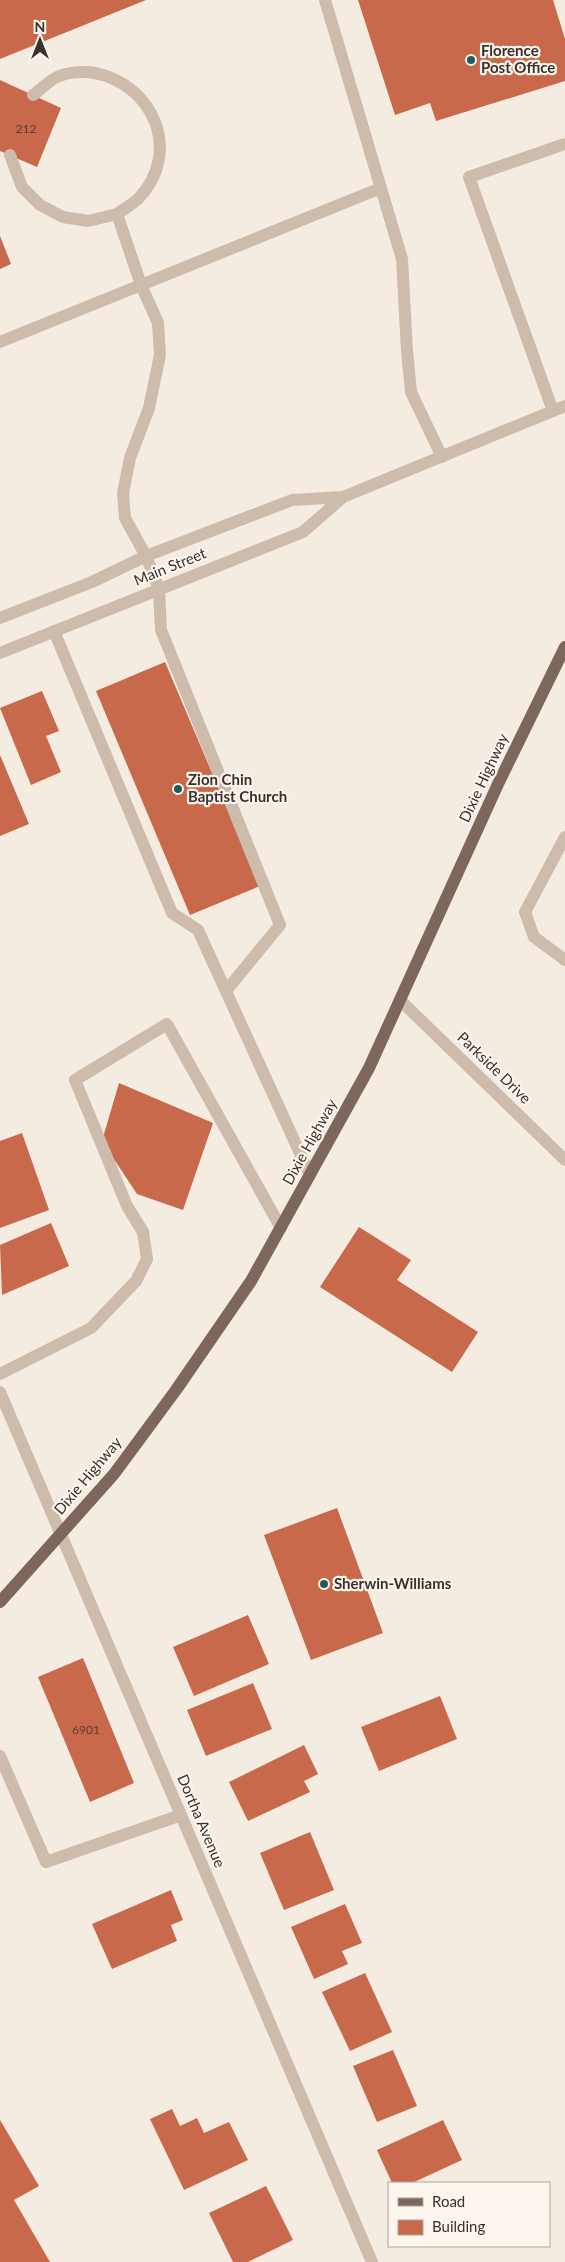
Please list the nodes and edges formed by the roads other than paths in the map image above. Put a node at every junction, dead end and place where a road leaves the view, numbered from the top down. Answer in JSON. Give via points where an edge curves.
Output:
{"nodes":[{"id":1,"x":325,"y":0,"type":"edge"},
{"id":2,"x":33,"y":95,"type":"dead end"},
{"id":3,"x":565,"y":144,"type":"edge"},
{"id":4,"x":10,"y":155,"type":"dead end"},
{"id":5,"x":381,"y":188,"type":"junction"},
{"id":6,"x":117,"y":214,"type":"junction"},
{"id":7,"x":141,"y":285,"type":"junction"},
{"id":8,"x":0,"y":342,"type":"edge"},
{"id":9,"x":565,"y":406,"type":"edge"},
{"id":10,"x":552,"y":411,"type":"junction"},
{"id":11,"x":442,"y":457,"type":"junction"},
{"id":12,"x":344,"y":497,"type":"junction"},
{"id":13,"x":146,"y":556,"type":"junction"},
{"id":14,"x":158,"y":590,"type":"junction"},
{"id":15,"x":0,"y":618,"type":"edge"},
{"id":16,"x":54,"y":631,"type":"junction"},
{"id":17,"x":565,"y":647,"type":"edge"},
{"id":18,"x":0,"y":653,"type":"edge"},
{"id":19,"x":565,"y":837,"type":"edge"},
{"id":20,"x":565,"y":960,"type":"edge"},
{"id":21,"x":226,"y":991,"type":"junction"},
{"id":22,"x":400,"y":1000,"type":"junction"},
{"id":23,"x":565,"y":1160,"type":"edge"},
{"id":24,"x":310,"y":1175,"type":"junction"},
{"id":25,"x":281,"y":1228,"type":"junction"},
{"id":26,"x":0,"y":1374,"type":"edge"},
{"id":27,"x":0,"y":1392,"type":"edge"},
{"id":28,"x":61,"y":1534,"type":"junction"},
{"id":29,"x":0,"y":1602,"type":"edge"},
{"id":30,"x":0,"y":1756,"type":"edge"},
{"id":31,"x":181,"y":1815,"type":"junction"},
{"id":32,"x":372,"y":2262,"type":"edge"}],
"edges":[{"from":1,"to":5,"type":"street"},
{"from":2,"to":6,"type":"street","via":[[58,76],[85,71],[111,76],[134,90],[150,109],[157,126],[159,152],[153,177],[138,199]]},
{"from":3,"to":10,"type":"street","via":[[469,177]]},
{"from":4,"to":6,"type":"street","via":[[22,186],[40,205],[63,217],[88,221]]},
{"from":5,"to":7,"type":"street"},
{"from":5,"to":11,"type":"street","via":[[402,259],[412,392]]},
{"from":6,"to":7,"type":"street"},
{"from":7,"to":8,"type":"street"},
{"from":7,"to":13,"type":"street","via":[[158,323],[160,355],[149,408],[130,458],[123,493],[125,518]]},
{"from":9,"to":10,"type":"street","name":"Main Street"},
{"from":10,"to":11,"type":"street","name":"Main Street"},
{"from":11,"to":12,"type":"street","name":"Main Street"},
{"from":12,"to":13,"type":"street","name":"Main Street","via":[[292,500]]},
{"from":12,"to":14,"type":"street","name":"Main Street","via":[[304,532]]},
{"from":13,"to":14,"type":"street"},
{"from":13,"to":15,"type":"street","name":"Main Street","via":[[92,582]]},
{"from":14,"to":16,"type":"street","name":"Main Street"},
{"from":14,"to":21,"type":"street","via":[[161,630],[280,925]]},
{"from":16,"to":18,"type":"street","name":"Main Street"},
{"from":16,"to":21,"type":"street","via":[[172,913],[198,930]]},
{"from":17,"to":22,"type":"main road","name":"Dixie Highway","via":[[498,784]]},
{"from":19,"to":20,"type":"street","via":[[524,912],[534,937]]},
{"from":21,"to":24,"type":"street"},
{"from":22,"to":23,"type":"street","name":"Parkside Drive"},
{"from":22,"to":24,"type":"main road","name":"Dixie Highway","via":[[369,1068]]},
{"from":24,"to":25,"type":"main road","name":"Dixie Highway"},
{"from":25,"to":26,"type":"street","via":[[167,1024],[75,1080],[127,1206],[144,1232],[147,1259],[136,1281],[91,1328]]},
{"from":25,"to":28,"type":"main road","name":"Dixie Highway","via":[[251,1281],[176,1390],[114,1474]]},
{"from":27,"to":28,"type":"street","name":"Dortha Avenue"},
{"from":28,"to":29,"type":"main road","name":"Dixie Highway"},
{"from":28,"to":31,"type":"street","name":"Dortha Avenue"},
{"from":30,"to":31,"type":"street","via":[[46,1862]]},
{"from":31,"to":32,"type":"street","name":"Dortha Avenue"}]}
